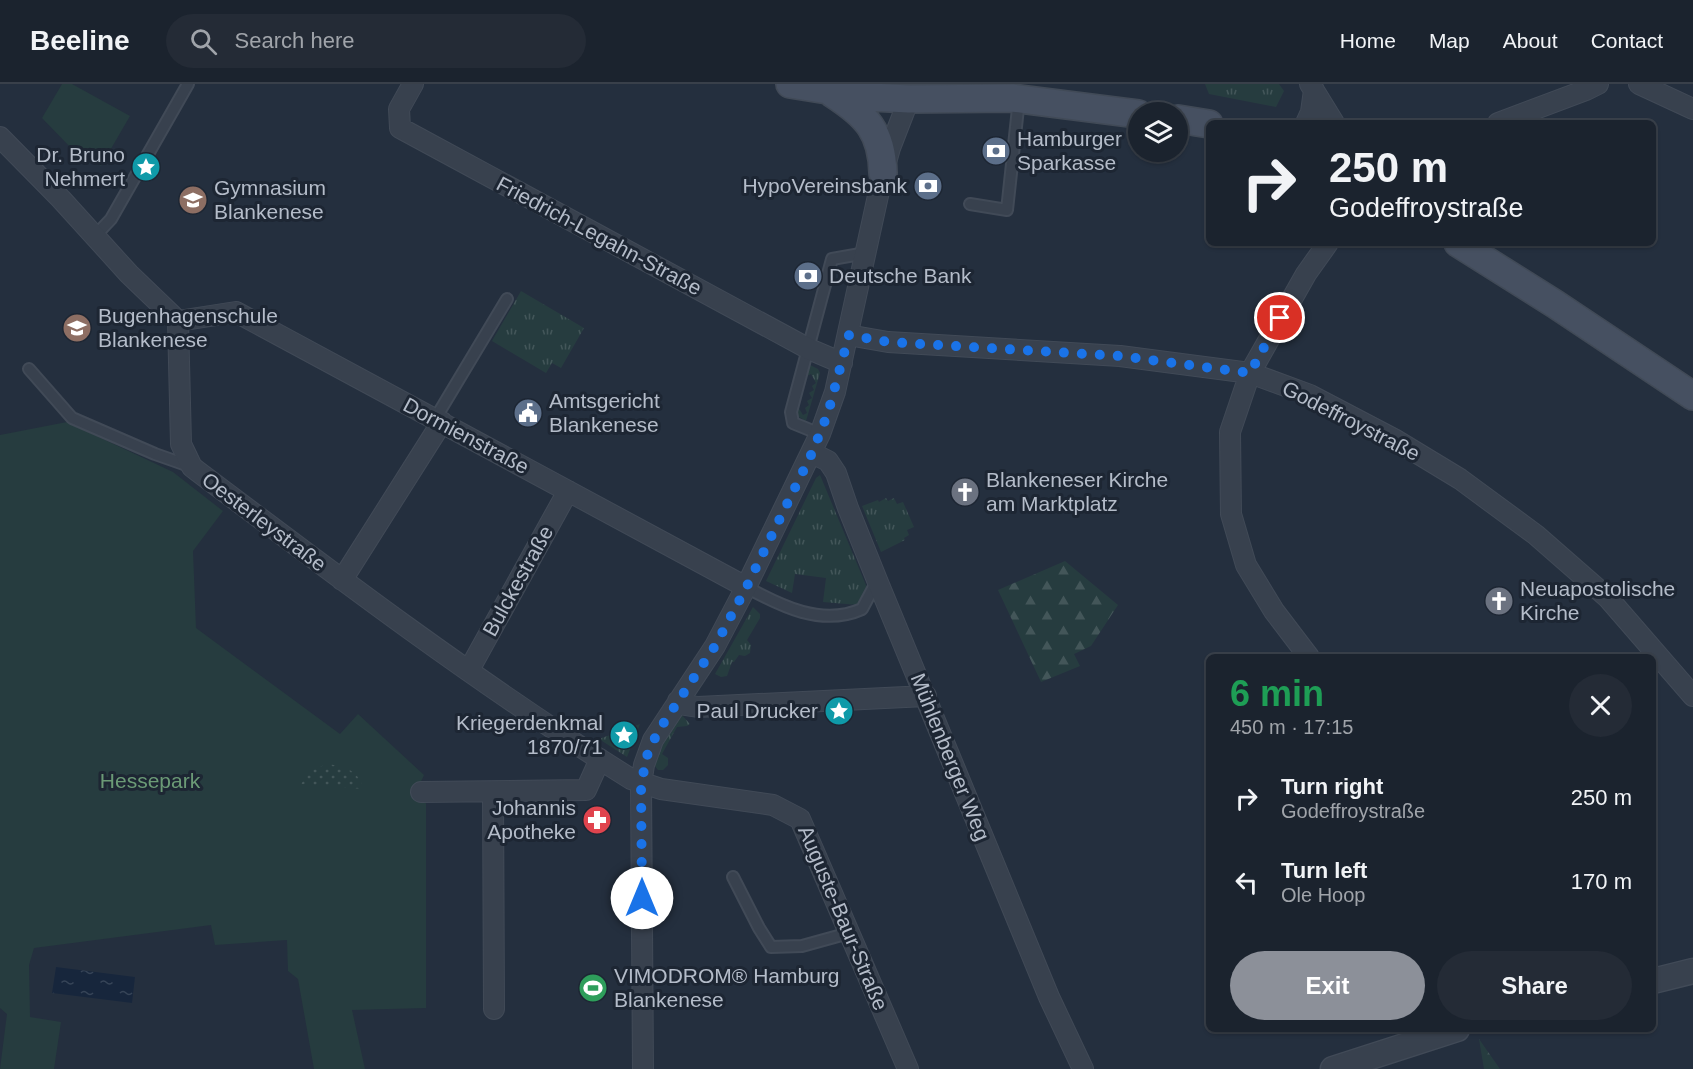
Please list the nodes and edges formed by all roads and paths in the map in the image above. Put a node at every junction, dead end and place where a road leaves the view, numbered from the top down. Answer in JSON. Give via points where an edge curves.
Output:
{"nodes":[{"id":1,"x":188,"y":84,"type":"edge"},
{"id":2,"x":413,"y":84,"type":"edge"},
{"id":3,"x":790,"y":84,"type":"edge"},
{"id":4,"x":1598,"y":84,"type":"edge"},
{"id":5,"x":1639,"y":84,"type":"edge"},
{"id":6,"x":1312,"y":87,"type":"edge"},
{"id":7,"x":827,"y":90,"type":"junction"},
{"id":8,"x":912,"y":92,"type":"edge"},
{"id":9,"x":1005,"y":92,"type":"edge"},
{"id":10,"x":1693,"y":109,"type":"edge"},
{"id":11,"x":1128,"y":112,"type":"edge"},
{"id":12,"x":1307,"y":120,"type":"edge"},
{"id":13,"x":1332,"y":120,"type":"edge"},
{"id":14,"x":1506,"y":120,"type":"edge"},
{"id":15,"x":1188,"y":121,"type":"edge"},
{"id":16,"x":1206,"y":124,"type":"edge"},
{"id":17,"x":2,"y":144,"type":"edge"},
{"id":18,"x":883,"y":173,"type":"junction"},
{"id":19,"x":970,"y":204,"type":"dead end"},
{"id":20,"x":95,"y":236,"type":"junction"},
{"id":21,"x":1326,"y":246,"type":"edge"},
{"id":22,"x":1463,"y":246,"type":"edge"},
{"id":23,"x":866,"y":253,"type":"junction"},
{"id":24,"x":507,"y":299,"type":"dead end"},
{"id":25,"x":178,"y":321,"type":"junction"},
{"id":26,"x":849,"y":335,"type":"junction"},
{"id":27,"x":809,"y":349,"type":"junction"},
{"id":28,"x":842,"y":363,"type":"junction"},
{"id":29,"x":29,"y":369,"type":"dead end"},
{"id":30,"x":1250,"y":373,"type":"junction"},
{"id":31,"x":1693,"y":396,"type":"edge"},
{"id":32,"x":439,"y":421,"type":"junction"},
{"id":33,"x":820,"y":434,"type":"junction"},
{"id":34,"x":812,"y":453,"type":"junction"},
{"id":35,"x":192,"y":467,"type":"junction"},
{"id":36,"x":568,"y":491,"type":"junction"},
{"id":37,"x":342,"y":580,"type":"junction"},
{"id":38,"x":877,"y":580,"type":"junction"},
{"id":39,"x":746,"y":588,"type":"junction"},
{"id":40,"x":1307,"y":654,"type":"edge"},
{"id":41,"x":468,"y":670,"type":"junction"},
{"id":42,"x":926,"y":696,"type":"junction"},
{"id":43,"x":1693,"y":696,"type":"edge"},
{"id":44,"x":678,"y":701,"type":"junction"},
{"id":45,"x":600,"y":759,"type":"junction"},
{"id":46,"x":641,"y":784,"type":"junction"},
{"id":47,"x":421,"y":792,"type":"dead end"},
{"id":48,"x":493,"y":792,"type":"junction"},
{"id":49,"x":733,"y":877,"type":"dead end"},
{"id":50,"x":849,"y":933,"type":"junction"},
{"id":51,"x":1693,"y":971,"type":"edge"},
{"id":52,"x":1656,"y":980,"type":"edge"},
{"id":53,"x":494,"y":1010,"type":"dead end"},
{"id":54,"x":1448,"y":1032,"type":"edge"},
{"id":55,"x":643,"y":1069,"type":"edge"},
{"id":56,"x":908,"y":1069,"type":"edge"},
{"id":57,"x":1083,"y":1069,"type":"edge"},
{"id":58,"x":1333,"y":1069,"type":"edge"}],
"edges":[{"from":1,"to":20,"type":"lane","via":[[111,219]]},
{"from":2,"to":27,"type":"street","name":"Friedrich-Legahn-Straße","via":[[399,109],[400,128]]},
{"from":3,"to":7,"type":"main road"},
{"from":4,"to":14,"type":"street"},
{"from":5,"to":10,"type":"street"},
{"from":6,"to":12,"type":"street"},
{"from":6,"to":13,"type":"street"},
{"from":7,"to":8,"type":"main road","via":[[871,97]]},
{"from":7,"to":18,"type":"main road","via":[[860,112],[869,123],[881,147]]},
{"from":8,"to":9,"type":"main road"},
{"from":8,"to":18,"type":"street"},
{"from":9,"to":11,"type":"main road"},
{"from":9,"to":19,"type":"lane","via":[[1007,210]]},
{"from":15,"to":16,"type":"main road"},
{"from":17,"to":20,"type":"street"},
{"from":18,"to":23,"type":"street"},
{"from":20,"to":25,"type":"street"},
{"from":21,"to":30,"type":"street"},
{"from":22,"to":31,"type":"main road"},
{"from":23,"to":26,"type":"street"},
{"from":23,"to":27,"type":"lane","via":[[832,259]]},
{"from":24,"to":32,"type":"lane"},
{"from":25,"to":32,"type":"street","name":"Dormienstraße","via":[[236,312]]},
{"from":25,"to":35,"type":"street","name":"Oesterleystraße","via":[[181,444]]},
{"from":26,"to":28,"type":"street"},
{"from":26,"to":30,"type":"street","name":"Godeffroystraße","via":[[888,342],[1120,356]]},
{"from":27,"to":28,"type":"street","name":"Friedrich-Legahn-Straße"},
{"from":27,"to":33,"type":"lane","via":[[791,416],[796,425]]},
{"from":28,"to":33,"type":"street"},
{"from":29,"to":35,"type":"lane","via":[[72,418]]},
{"from":30,"to":40,"type":"street","via":[[1230,432],[1231,514],[1246,565]]},
{"from":30,"to":43,"type":"street","name":"Godeffroystraße","via":[[1310,395],[1394,439],[1536,535],[1608,598]]},
{"from":32,"to":36,"type":"street","name":"Dormienstraße"},
{"from":32,"to":37,"type":"street"},
{"from":33,"to":34,"type":"street"},
{"from":34,"to":38,"type":"street","name":"Mühlenberger Weg","via":[[828,461],[836,473]]},
{"from":34,"to":39,"type":"street"},
{"from":35,"to":37,"type":"street","name":"Oesterleystraße"},
{"from":36,"to":39,"type":"street","name":"Dormienstraße"},
{"from":36,"to":41,"type":"street","name":"Bulckestraße"},
{"from":37,"to":41,"type":"street","name":"Oesterleystraße"},
{"from":38,"to":39,"type":"lane","via":[[862,609],[832,615],[789,609]]},
{"from":38,"to":42,"type":"street","name":"Mühlenberger Weg"},
{"from":39,"to":44,"type":"street","via":[[715,646]]},
{"from":41,"to":45,"type":"street","name":"Oesterleystraße"},
{"from":42,"to":44,"type":"street","via":[[698,707]]},
{"from":42,"to":57,"type":"street","name":"Mühlenberger Weg"},
{"from":44,"to":46,"type":"street","via":[[653,740]]},
{"from":45,"to":46,"type":"street","name":"Oesterleystraße"},
{"from":45,"to":48,"type":"street","via":[[586,790]]},
{"from":46,"to":50,"type":"street","name":"Auguste-Baur-Straße","via":[[773,805],[800,819]]},
{"from":46,"to":55,"type":"street"},
{"from":47,"to":48,"type":"street"},
{"from":48,"to":53,"type":"street"},
{"from":49,"to":50,"type":"lane","via":[[771,946],[802,946]]},
{"from":50,"to":56,"type":"street","name":"Auguste-Baur-Straße"},
{"from":51,"to":52,"type":"street"},
{"from":54,"to":58,"type":"street"}]}
